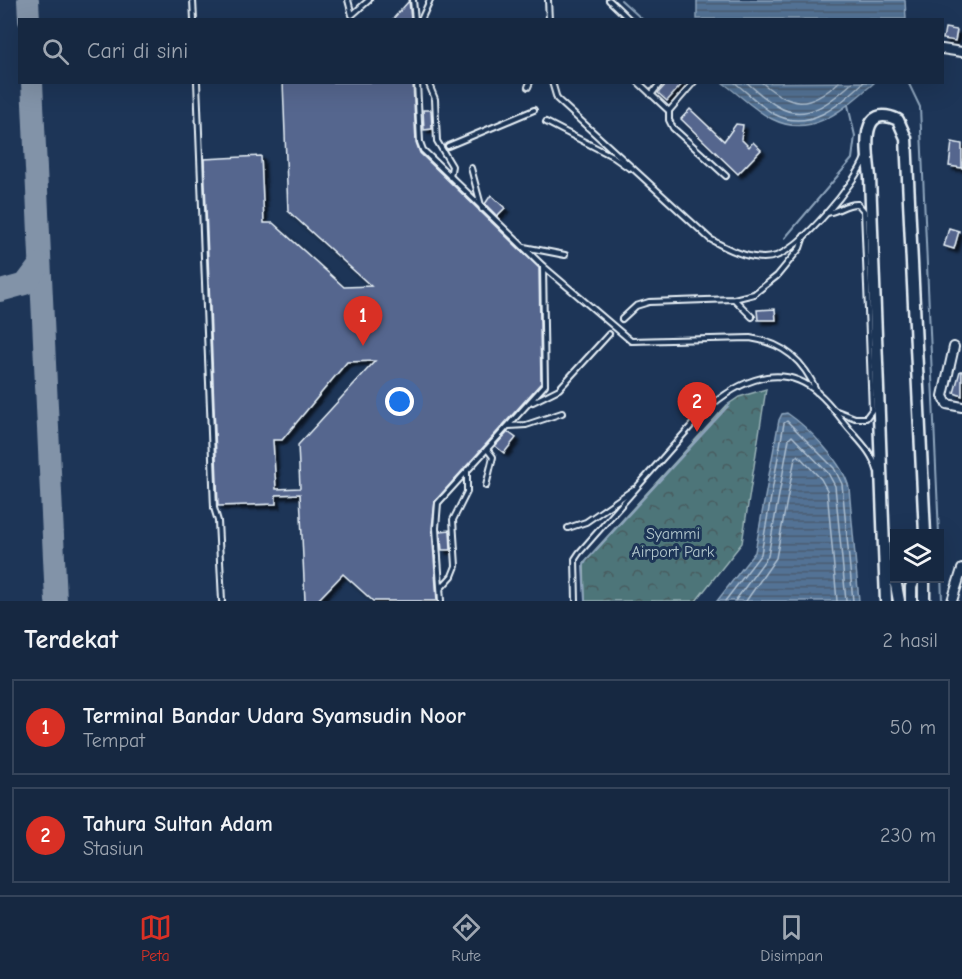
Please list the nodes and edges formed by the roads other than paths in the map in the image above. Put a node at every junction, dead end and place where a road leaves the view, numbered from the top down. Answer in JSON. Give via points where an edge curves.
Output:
{"nodes":[{"id":1,"x":193,"y":0,"type":"edge"},
{"id":2,"x":348,"y":0,"type":"edge"},
{"id":3,"x":369,"y":0,"type":"edge"},
{"id":4,"x":414,"y":0,"type":"edge"},
{"id":5,"x":430,"y":0,"type":"edge"},
{"id":6,"x":548,"y":0,"type":"edge"},
{"id":7,"x":609,"y":0,"type":"edge"},
{"id":8,"x":352,"y":17,"type":"edge"},
{"id":9,"x":194,"y":18,"type":"edge"},
{"id":10,"x":415,"y":18,"type":"edge"},
{"id":11,"x":422,"y":18,"type":"edge"},
{"id":12,"x":549,"y":18,"type":"edge"},
{"id":13,"x":628,"y":18,"type":"edge"},
{"id":14,"x":944,"y":49,"type":"edge"},
{"id":15,"x":962,"y":52,"type":"edge"},
{"id":16,"x":197,"y":84,"type":"edge"},
{"id":17,"x":417,"y":84,"type":"edge"},
{"id":18,"x":429,"y":84,"type":"edge"},
{"id":19,"x":553,"y":84,"type":"edge"},
{"id":20,"x":640,"y":84,"type":"edge"},
{"id":21,"x":659,"y":84,"type":"edge"},
{"id":22,"x":692,"y":84,"type":"edge"},
{"id":23,"x":651,"y":94,"type":"junction"},
{"id":24,"x":534,"y":110,"type":"dead end"},
{"id":25,"x":669,"y":111,"type":"junction"},
{"id":26,"x":546,"y":122,"type":"dead end"},
{"id":27,"x":448,"y":146,"type":"dead end"},
{"id":28,"x":866,"y":154,"type":"junction"},
{"id":29,"x":471,"y":168,"type":"dead end"},
{"id":30,"x":726,"y":176,"type":"dead end"},
{"id":31,"x":641,"y":177,"type":"junction"},
{"id":32,"x":450,"y":178,"type":"junction"},
{"id":33,"x":482,"y":210,"type":"junction"},
{"id":34,"x":825,"y":213,"type":"junction"},
{"id":35,"x":804,"y":236,"type":"junction"},
{"id":36,"x":522,"y":247,"type":"junction"},
{"id":37,"x":565,"y":255,"type":"dead end"},
{"id":38,"x":543,"y":266,"type":"junction"},
{"id":39,"x":734,"y":299,"type":"junction"},
{"id":40,"x":752,"y":316,"type":"dead end"},
{"id":41,"x":622,"y":319,"type":"dead end"},
{"id":42,"x":609,"y":333,"type":"dead end"},
{"id":43,"x":954,"y":347,"type":"dead end"},
{"id":44,"x":818,"y":392,"type":"junction"},
{"id":45,"x":530,"y":404,"type":"junction"},
{"id":46,"x":962,"y":407,"type":"edge"},
{"id":47,"x":833,"y":409,"type":"junction"},
{"id":48,"x":562,"y":413,"type":"dead end"},
{"id":49,"x":509,"y":426,"type":"junction"},
{"id":50,"x":487,"y":449,"type":"junction"},
{"id":51,"x":467,"y":470,"type":"junction"},
{"id":52,"x":486,"y":486,"type":"dead end"},
{"id":53,"x":638,"y":487,"type":"junction"},
{"id":54,"x":881,"y":488,"type":"junction"},
{"id":55,"x":568,"y":528,"type":"dead end"},
{"id":56,"x":924,"y":529,"type":"edge"},
{"id":57,"x":890,"y":562,"type":"edge"},
{"id":58,"x":962,"y":570,"type":"edge"},
{"id":59,"x":891,"y":583,"type":"edge"},
{"id":60,"x":895,"y":583,"type":"edge"},
{"id":61,"x":899,"y":583,"type":"edge"},
{"id":62,"x":913,"y":583,"type":"edge"},
{"id":63,"x":923,"y":583,"type":"edge"},
{"id":64,"x":924,"y":583,"type":"edge"},
{"id":65,"x":925,"y":583,"type":"edge"},
{"id":66,"x":440,"y":589,"type":"junction"},
{"id":67,"x":222,"y":601,"type":"edge"},
{"id":68,"x":441,"y":601,"type":"edge"},
{"id":69,"x":576,"y":601,"type":"edge"},
{"id":70,"x":881,"y":601,"type":"edge"},
{"id":71,"x":886,"y":601,"type":"edge"},
{"id":72,"x":892,"y":601,"type":"edge"},
{"id":73,"x":899,"y":601,"type":"edge"},
{"id":74,"x":905,"y":601,"type":"edge"},
{"id":75,"x":911,"y":601,"type":"edge"},
{"id":76,"x":917,"y":601,"type":"edge"},
{"id":77,"x":924,"y":601,"type":"edge"},
{"id":78,"x":929,"y":601,"type":"edge"},
{"id":79,"x":952,"y":601,"type":"edge"}],
"edges":[{"from":1,"to":9,"type":"lane"},
{"from":2,"to":8,"type":"lane"},
{"from":3,"to":8,"type":"lane"},
{"from":4,"to":10,"type":"lane"},
{"from":5,"to":11,"type":"lane"},
{"from":6,"to":12,"type":"lane"},
{"from":7,"to":13,"type":"lane"},
{"from":14,"to":15,"type":"street"},
{"from":16,"to":67,"type":"lane","via":[[214,508]]},
{"from":17,"to":32,"type":"lane","via":[[420,142]]},
{"from":18,"to":32,"type":"lane","via":[[435,99],[437,141],[452,166]]},
{"from":19,"to":31,"type":"lane","via":[[557,99]]},
{"from":20,"to":23,"type":"lane"},
{"from":21,"to":23,"type":"lane"},
{"from":22,"to":25,"type":"lane"},
{"from":23,"to":25,"type":"lane"},
{"from":24,"to":27,"type":"lane"},
{"from":25,"to":30,"type":"lane","via":[[673,128]]},
{"from":26,"to":31,"type":"lane","via":[[612,156]]},
{"from":28,"to":34,"type":"lane","via":[[850,186]]},
{"from":28,"to":54,"type":"street"},
{"from":28,"to":56,"type":"street","via":[[871,123],[884,116],[898,120],[905,131],[911,221]]},
{"from":29,"to":33,"type":"lane"},
{"from":31,"to":35,"type":"lane","via":[[724,247],[749,255],[775,256]]},
{"from":32,"to":33,"type":"lane"},
{"from":33,"to":36,"type":"lane"},
{"from":34,"to":35,"type":"lane"},
{"from":34,"to":47,"type":"lane","via":[[852,204],[858,204],[864,211],[870,325],[871,413],[861,419]]},
{"from":35,"to":39,"type":"lane","via":[[800,248],[767,287]]},
{"from":36,"to":37,"type":"lane"},
{"from":36,"to":38,"type":"lane"},
{"from":38,"to":44,"type":"lane","via":[[631,341],[766,340],[797,359]]},
{"from":38,"to":45,"type":"lane","via":[[544,385]]},
{"from":39,"to":40,"type":"lane"},
{"from":39,"to":41,"type":"lane","via":[[650,302],[636,306]]},
{"from":42,"to":45,"type":"lane","via":[[559,389]]},
{"from":43,"to":46,"type":"street","via":[[943,396],[947,404]]},
{"from":44,"to":47,"type":"lane"},
{"from":44,"to":53,"type":"lane","via":[[793,378],[780,376],[734,387],[715,400]]},
{"from":45,"to":49,"type":"lane"},
{"from":47,"to":54,"type":"lane","via":[[869,452]]},
{"from":48,"to":49,"type":"lane"},
{"from":49,"to":50,"type":"lane"},
{"from":50,"to":51,"type":"lane"},
{"from":50,"to":52,"type":"lane","via":[[493,458]]},
{"from":51,"to":66,"type":"lane","via":[[467,492],[453,520],[456,566]]},
{"from":51,"to":66,"type":"lane","via":[[438,503]]},
{"from":53,"to":55,"type":"lane","via":[[586,522]]},
{"from":53,"to":69,"type":"lane","via":[[575,560]]},
{"from":54,"to":57,"type":"street","via":[[884,540]]},
{"from":57,"to":70,"type":"street","via":[[881,580]]},
{"from":57,"to":71,"type":"street"},
{"from":58,"to":79,"type":"street"},
{"from":59,"to":72,"type":"street"},
{"from":60,"to":73,"type":"street"},
{"from":61,"to":74,"type":"street"},
{"from":62,"to":75,"type":"street"},
{"from":63,"to":76,"type":"street"},
{"from":64,"to":77,"type":"street"},
{"from":65,"to":78,"type":"street"},
{"from":66,"to":68,"type":"lane"}]}
